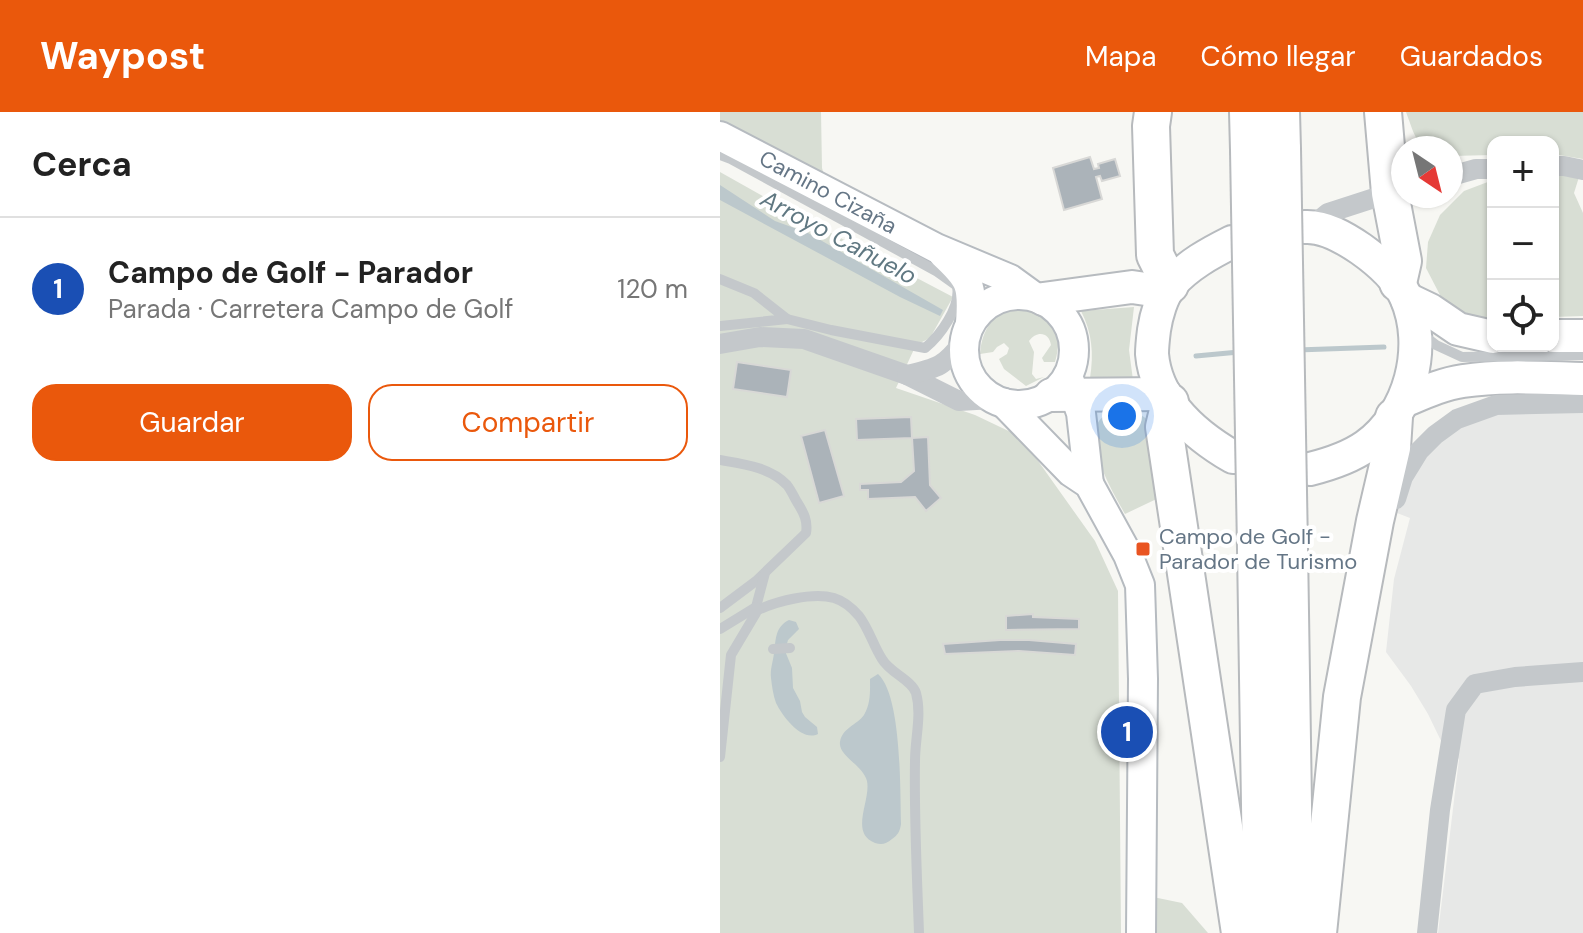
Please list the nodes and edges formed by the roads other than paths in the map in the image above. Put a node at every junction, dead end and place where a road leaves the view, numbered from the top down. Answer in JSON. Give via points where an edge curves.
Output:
{"nodes":[{"id":1,"x":1248,"y":112,"type":"edge"},
{"id":2,"x":1281,"y":112,"type":"edge"},
{"id":3,"x":1383,"y":112,"type":"edge"},
{"id":4,"x":1150,"y":117,"type":"edge"},
{"id":5,"x":720,"y":136,"type":"edge"},
{"id":6,"x":1265,"y":150,"type":"junction"},
{"id":7,"x":720,"y":155,"type":"edge"},
{"id":8,"x":1391,"y":161,"type":"edge"},
{"id":9,"x":1559,"y":166,"type":"edge"},
{"id":10,"x":1487,"y":169,"type":"edge"},
{"id":11,"x":1583,"y":170,"type":"edge"},
{"id":12,"x":1463,"y":173,"type":"edge"},
{"id":13,"x":1391,"y":193,"type":"edge"},
{"id":14,"x":1398,"y":208,"type":"edge"},
{"id":15,"x":1308,"y":227,"type":"joint"},
{"id":16,"x":1232,"y":242,"type":"dead end"},
{"id":17,"x":936,"y":248,"type":"junction"},
{"id":18,"x":720,"y":279,"type":"edge"},
{"id":19,"x":1168,"y":288,"type":"junction"},
{"id":20,"x":1038,"y":297,"type":"junction"},
{"id":21,"x":1407,"y":303,"type":"junction"},
{"id":22,"x":787,"y":319,"type":"junction"},
{"id":23,"x":720,"y":326,"type":"edge"},
{"id":24,"x":967,"y":332,"type":"junction"},
{"id":25,"x":1487,"y":336,"type":"edge"},
{"id":26,"x":1559,"y":336,"type":"edge"},
{"id":27,"x":1583,"y":336,"type":"edge"},
{"id":28,"x":720,"y":344,"type":"edge"},
{"id":29,"x":1583,"y":355,"type":"edge"},
{"id":30,"x":907,"y":375,"type":"junction"},
{"id":31,"x":1583,"y":379,"type":"edge"},
{"id":32,"x":1065,"y":389,"type":"junction"},
{"id":33,"x":1168,"y":398,"type":"junction"},
{"id":34,"x":999,"y":401,"type":"junction"},
{"id":35,"x":1583,"y":403,"type":"edge"},
{"id":36,"x":1399,"y":409,"type":"junction"},
{"id":37,"x":1233,"y":457,"type":"dead end"},
{"id":38,"x":720,"y":460,"type":"edge"},
{"id":39,"x":1310,"y":469,"type":"dead end"},
{"id":40,"x":1089,"y":484,"type":"junction"},
{"id":41,"x":1273,"y":548,"type":"junction"},
{"id":42,"x":765,"y":572,"type":"junction"},
{"id":43,"x":720,"y":608,"type":"edge"},
{"id":44,"x":756,"y":609,"type":"junction"},
{"id":45,"x":720,"y":629,"type":"edge"},
{"id":46,"x":1353,"y":639,"type":"junction"},
{"id":47,"x":790,"y":648,"type":"dead end"},
{"id":48,"x":773,"y":649,"type":"dead end"},
{"id":49,"x":1583,"y":672,"type":"edge"},
{"id":50,"x":720,"y":757,"type":"edge"},
{"id":51,"x":919,"y":933,"type":"edge"},
{"id":52,"x":1141,"y":933,"type":"edge"},
{"id":53,"x":1240,"y":933,"type":"edge"},
{"id":54,"x":1262,"y":933,"type":"edge"},
{"id":55,"x":1295,"y":933,"type":"edge"},
{"id":56,"x":1318,"y":933,"type":"edge"},
{"id":57,"x":1427,"y":933,"type":"edge"}],
"edges":[{"from":1,"to":6,"type":"highway"},
{"from":2,"to":6,"type":"highway"},
{"from":3,"to":8,"type":"highway"},
{"from":4,"to":19,"type":"highway","via":[[1155,255]]},
{"from":5,"to":17,"type":"street","name":"Camino Cizaña"},
{"from":6,"to":41,"type":"highway","bridge":true},
{"from":7,"to":22,"type":"lane","via":[[957,286],[953,310],[925,348]]},
{"from":9,"to":11,"type":"street"},
{"from":10,"to":12,"type":"street"},
{"from":13,"to":15,"type":"street","via":[[1328,213]]},
{"from":14,"to":21,"type":"highway"},
{"from":15,"to":21,"type":"main road","via":[[1344,237],[1376,260]]},
{"from":16,"to":19,"type":"main road","via":[[1195,263]]},
{"from":17,"to":20,"type":"street","name":"Camino Cizaña","via":[[1010,279]]},
{"from":17,"to":24,"type":"street","name":"Camino Cizaña","via":[[964,274],[972,298]]},
{"from":18,"to":22,"type":"lane","via":[[754,293]]},
{"from":19,"to":20,"type":"main road"},
{"from":19,"to":33,"type":"main road","via":[[1155,321],[1152,353],[1156,378]]},
{"from":20,"to":24,"type":"street","via":[[1014,294],[997,299],[982,308]]},
{"from":20,"to":32,"type":"street","via":[[1069,324],[1074,360]]},
{"from":21,"to":25,"type":"main road","via":[[1430,310],[1458,329]]},
{"from":21,"to":29,"type":"lane","via":[[1436,345],[1462,357]]},
{"from":21,"to":36,"type":"main road","via":[[1415,357]]},
{"from":22,"to":23,"type":"lane"},
{"from":24,"to":30,"type":"street","via":[[947,362]]},
{"from":24,"to":34,"type":"street","via":[[964,358],[969,375]]},
{"from":26,"to":27,"type":"main road"},
{"from":28,"to":30,"type":"street","via":[[760,337],[804,339]]},
{"from":30,"to":34,"type":"street","via":[[959,401]]},
{"from":31,"to":36,"type":"main road","via":[[1462,381]]},
{"from":32,"to":33,"type":"main road"},
{"from":32,"to":34,"type":"street","via":[[1020,405]]},
{"from":32,"to":40,"type":"street","via":[[1081,413]]},
{"from":33,"to":37,"type":"main road","via":[[1188,425]]},
{"from":33,"to":53,"type":"highway","via":[[1164,427]]},
{"from":34,"to":40,"type":"street"},
{"from":35,"to":46,"type":"street","via":[[1496,405],[1457,419],[1419,451],[1394,506],[1376,596]]},
{"from":36,"to":39,"type":"main road","via":[[1367,445],[1338,462]]},
{"from":36,"to":46,"type":"highway"},
{"from":38,"to":42,"type":"lane","via":[[767,471],[787,485],[804,513],[806,533]]},
{"from":40,"to":52,"type":"street","via":[[1140,585]]},
{"from":41,"to":54,"type":"highway"},
{"from":41,"to":55,"type":"highway"},
{"from":42,"to":43,"type":"lane"},
{"from":42,"to":44,"type":"lane"},
{"from":44,"to":45,"type":"lane"},
{"from":44,"to":50,"type":"lane","via":[[731,655]]},
{"from":44,"to":51,"type":"lane","via":[[793,599],[833,597],[857,613],[882,660],[913,686],[919,716],[914,757]]},
{"from":46,"to":56,"type":"highway","via":[[1342,697]]},
{"from":47,"to":48,"type":"lane"},
{"from":49,"to":57,"type":"street","via":[[1475,684],[1456,710]]}]}
